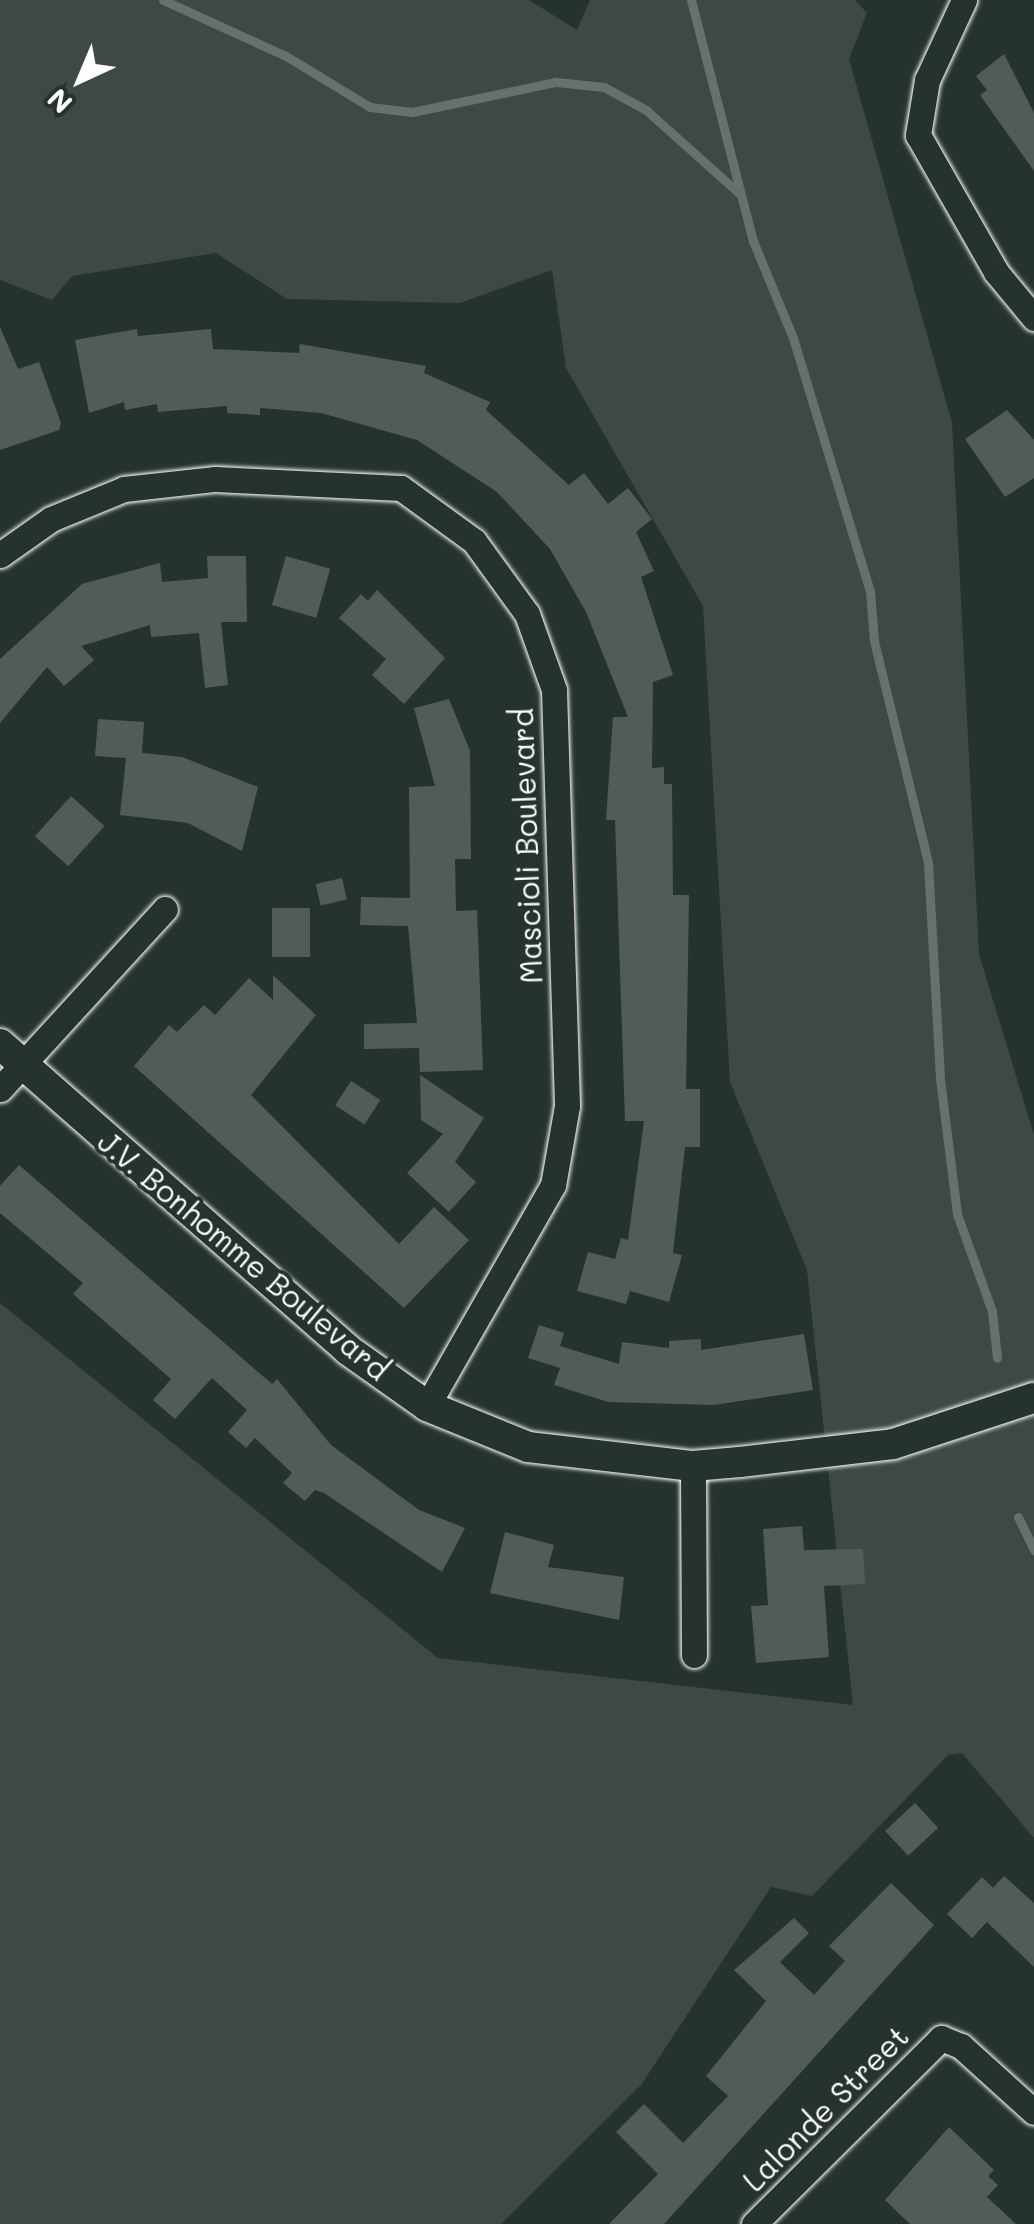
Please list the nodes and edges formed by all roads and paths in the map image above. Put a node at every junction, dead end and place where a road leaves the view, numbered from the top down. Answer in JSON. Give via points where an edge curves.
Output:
{"nodes":[{"id":1,"x":964,"y":0,"type":"edge"},
{"id":2,"x":1034,"y":318,"type":"edge"},
{"id":3,"x":0,"y":555,"type":"edge"},
{"id":4,"x":165,"y":909,"type":"dead end"},
{"id":5,"x":11,"y":1054,"type":"edge"},
{"id":6,"x":0,"y":1089,"type":"edge"},
{"id":7,"x":1034,"y":1398,"type":"edge"},
{"id":8,"x":427,"y":1406,"type":"junction"},
{"id":9,"x":693,"y":1466,"type":"junction"},
{"id":10,"x":694,"y":1655,"type":"dead end"},
{"id":11,"x":1034,"y":2112,"type":"edge"},
{"id":12,"x":754,"y":2224,"type":"edge"}],
"edges":[{"from":1,"to":2,"type":"street","via":[[927,80],[918,135],[996,272]]},
{"from":3,"to":8,"type":"street","name":"Mascioli Boulevard","via":[[51,520],[124,489],[214,479],[400,488],[474,541],[527,614],[554,690],[567,1106],[554,1185]]},
{"from":4,"to":5,"type":"street"},
{"from":5,"to":6,"type":"street"},
{"from":5,"to":8,"type":"street","name":"J.V. Bonhomme Boulevard","via":[[267,1283]]},
{"from":7,"to":9,"type":"street","name":"J.V. Bonhomme Boulevard","via":[[894,1444]]},
{"from":8,"to":9,"type":"street","name":"J.V. Bonhomme Boulevard","via":[[528,1447]]},
{"from":9,"to":10,"type":"street"},
{"from":11,"to":12,"type":"street","name":"Lalonde Street","via":[[961,2046],[940,2038]]}]}
